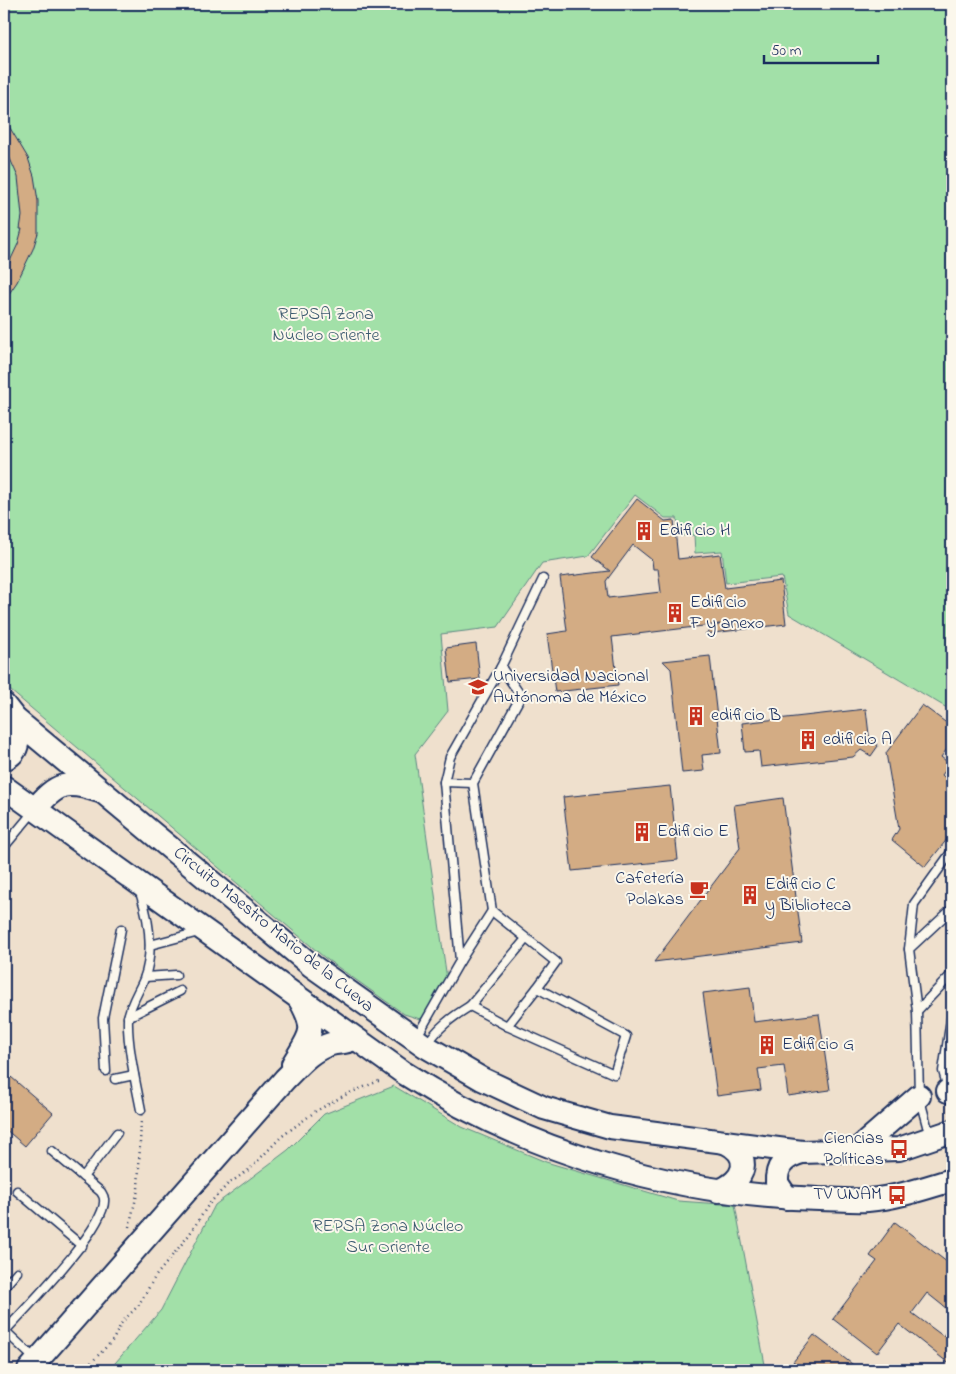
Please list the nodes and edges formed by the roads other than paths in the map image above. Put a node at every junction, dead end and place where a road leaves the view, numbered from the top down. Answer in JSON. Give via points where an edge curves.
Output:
{"nodes":[{"id":1,"x":543,"y":579,"type":"dead end"},
{"id":2,"x":502,"y":666,"type":"junction"},
{"id":3,"x":9,"y":712,"type":"edge"},
{"id":4,"x":4,"y":759,"type":"edge"},
{"id":5,"x":444,"y":782,"type":"junction"},
{"id":6,"x":473,"y":783,"type":"junction"},
{"id":7,"x":5,"y":789,"type":"edge"},
{"id":8,"x":107,"y":794,"type":"junction"},
{"id":9,"x":35,"y":809,"type":"junction"},
{"id":10,"x":4,"y":847,"type":"edge"},
{"id":11,"x":952,"y":851,"type":"edge"},
{"id":12,"x":137,"y":883,"type":"junction"},
{"id":13,"x":952,"y":908,"type":"edge"},
{"id":14,"x":492,"y":911,"type":"junction"},
{"id":15,"x":121,"y":928,"type":"dead end"},
{"id":16,"x":204,"y":931,"type":"junction"},
{"id":17,"x":525,"y":940,"type":"junction"},
{"id":18,"x":150,"y":945,"type":"junction"},
{"id":19,"x":909,"y":949,"type":"junction"},
{"id":20,"x":460,"y":961,"type":"junction"},
{"id":21,"x":952,"y":974,"type":"edge"},
{"id":22,"x":176,"y":975,"type":"dead end"},
{"id":23,"x":145,"y":977,"type":"junction"},
{"id":24,"x":537,"y":988,"type":"junction"},
{"id":25,"x":180,"y":991,"type":"dead end"},
{"id":26,"x":300,"y":1000,"type":"junction"},
{"id":27,"x":470,"y":1006,"type":"junction"},
{"id":28,"x":917,"y":1010,"type":"junction"},
{"id":29,"x":952,"y":1013,"type":"edge"},
{"id":30,"x":128,"y":1017,"type":"junction"},
{"id":31,"x":507,"y":1026,"type":"junction"},
{"id":32,"x":354,"y":1040,"type":"junction"},
{"id":33,"x":420,"y":1043,"type":"junction"},
{"id":34,"x":106,"y":1071,"type":"dead end"},
{"id":35,"x":134,"y":1075,"type":"junction"},
{"id":36,"x":115,"y":1078,"type":"dead end"},
{"id":37,"x":285,"y":1079,"type":"junction"},
{"id":38,"x":951,"y":1094,"type":"edge"},
{"id":39,"x":919,"y":1096,"type":"junction"},
{"id":40,"x":141,"y":1110,"type":"road end"},
{"id":41,"x":952,"y":1131,"type":"edge"},
{"id":42,"x":117,"y":1133,"type":"dead end"},
{"id":43,"x":931,"y":1139,"type":"junction"},
{"id":44,"x":725,"y":1142,"type":"junction"},
{"id":45,"x":858,"y":1149,"type":"junction"},
{"id":46,"x":52,"y":1151,"type":"dead end"},
{"id":47,"x":802,"y":1152,"type":"junction"},
{"id":48,"x":83,"y":1177,"type":"junction"},
{"id":49,"x":952,"y":1180,"type":"edge"},
{"id":50,"x":17,"y":1191,"type":"dead end"},
{"id":51,"x":718,"y":1191,"type":"junction"},
{"id":52,"x":786,"y":1198,"type":"junction"},
{"id":53,"x":82,"y":1246,"type":"junction"},
{"id":54,"x":17,"y":1272,"type":"dead end"},
{"id":55,"x":4,"y":1287,"type":"edge"},
{"id":56,"x":4,"y":1330,"type":"edge"},
{"id":57,"x":33,"y":1366,"type":"edge"}],
"edges":[{"from":1,"to":2,"type":"lane"},
{"from":2,"to":5,"type":"lane","via":[[450,757]]},
{"from":2,"to":6,"type":"lane","via":[[521,696]]},
{"from":3,"to":4,"type":"street","via":[[19,741]]},
{"from":3,"to":8,"type":"street","name":"Circuito Maestro Mario de la Cueva"},
{"from":5,"to":6,"type":"lane"},
{"from":5,"to":20,"type":"lane"},
{"from":6,"to":14,"type":"lane"},
{"from":7,"to":9,"type":"street","name":"Circuito Maestro Mario de la Cueva"},
{"from":8,"to":9,"type":"street","via":[[77,785],[57,786]]},
{"from":8,"to":33,"type":"street","name":"Circuito Maestro Mario de la Cueva","via":[[312,966]]},
{"from":9,"to":10,"type":"lane"},
{"from":9,"to":12,"type":"street","name":"Circuito Maestro Mario de la Cueva"},
{"from":11,"to":19,"type":"lane","via":[[914,904]]},
{"from":12,"to":16,"type":"street","name":"Circuito Maestro Mario de la Cueva"},
{"from":12,"to":18,"type":"lane","via":[[145,905]]},
{"from":13,"to":19,"type":"lane"},
{"from":14,"to":17,"type":"lane"},
{"from":14,"to":20,"type":"lane"},
{"from":15,"to":34,"type":"lane","via":[[103,1018]]},
{"from":16,"to":18,"type":"lane"},
{"from":16,"to":26,"type":"street","name":"Circuito Maestro Mario de la Cueva"},
{"from":17,"to":24,"type":"lane","via":[[556,962]]},
{"from":17,"to":27,"type":"lane"},
{"from":18,"to":23,"type":"lane"},
{"from":19,"to":28,"type":"lane"},
{"from":20,"to":33,"type":"lane"},
{"from":21,"to":28,"type":"lane"},
{"from":22,"to":23,"type":"lane"},
{"from":23,"to":30,"type":"lane"},
{"from":24,"to":31,"type":"lane"},
{"from":24,"to":31,"type":"lane","via":[[626,1036],[614,1074]]},
{"from":25,"to":30,"type":"lane"},
{"from":26,"to":32,"type":"street","name":"Circuito Maestro Mario de la Cueva"},
{"from":26,"to":37,"type":"street","name":"Circuito Maestro Mario de la Cueva","via":[[311,1020],[310,1034]]},
{"from":27,"to":31,"type":"lane"},
{"from":27,"to":33,"type":"lane"},
{"from":28,"to":39,"type":"lane"},
{"from":29,"to":38,"type":"lane","via":[[943,1071]]},
{"from":30,"to":35,"type":"lane"},
{"from":32,"to":37,"type":"street","name":"Circuito Maestro Mario de la Cueva","via":[[330,1044],[309,1056]]},
{"from":32,"to":51,"type":"street","name":"Circuito Maestro Mario de la Cueva","via":[[475,1114],[533,1140],[594,1162]]},
{"from":33,"to":44,"type":"street","name":"Circuito Maestro Mario de la Cueva","via":[[482,1079],[544,1108],[610,1127]]},
{"from":35,"to":36,"type":"lane"},
{"from":35,"to":40,"type":"lane"},
{"from":37,"to":57,"type":"street","name":"Circuito Maestro Mario de la Cueva"},
{"from":39,"to":43,"type":"lane"},
{"from":39,"to":45,"type":"street"},
{"from":41,"to":43,"type":"street","name":"Circuito Maestro Mario de la Cueva"},
{"from":42,"to":48,"type":"lane"},
{"from":43,"to":45,"type":"street","name":"Circuito Maestro Mario de la Cueva","via":[[899,1149]]},
{"from":44,"to":47,"type":"street","name":"Circuito Maestro Mario de la Cueva"},
{"from":44,"to":51,"type":"street","via":[[737,1150],[743,1162],[742,1169],[734,1184]]},
{"from":45,"to":47,"type":"street","name":"Circuito Maestro Mario de la Cueva"},
{"from":46,"to":48,"type":"lane"},
{"from":47,"to":52,"type":"street","via":[[785,1159],[779,1166],[777,1183]]},
{"from":48,"to":53,"type":"lane","via":[[104,1199]]},
{"from":49,"to":52,"type":"street","name":"Circuito Maestro Mario de la Cueva","via":[[868,1200]]},
{"from":50,"to":53,"type":"lane"},
{"from":51,"to":52,"type":"street","name":"Circuito Maestro Mario de la Cueva"},
{"from":53,"to":56,"type":"lane"},
{"from":54,"to":55,"type":"lane"},
{"from":56,"to":57,"type":"lane"}]}
